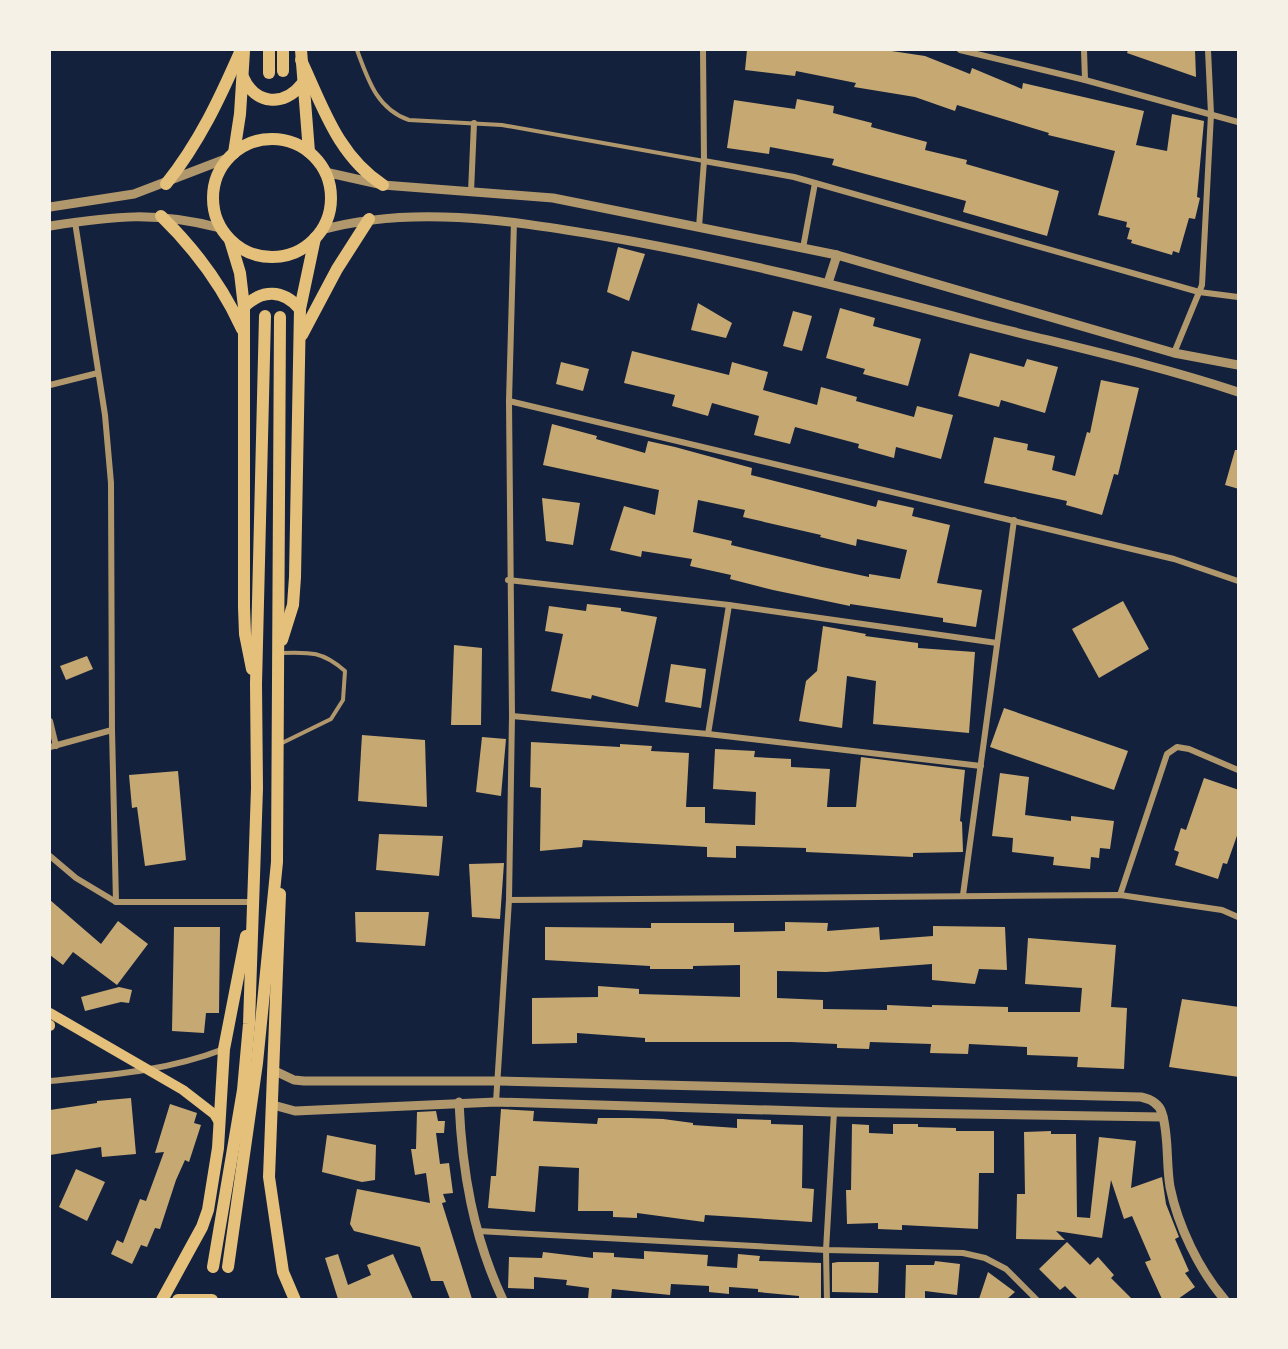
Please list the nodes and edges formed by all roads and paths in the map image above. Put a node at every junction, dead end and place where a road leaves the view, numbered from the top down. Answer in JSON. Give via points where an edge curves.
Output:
{"nodes":[{"id":1,"x":242,"y":50,"type":"edge"},
{"id":2,"x":269,"y":50,"type":"edge"},
{"id":3,"x":283,"y":50,"type":"edge"},
{"id":4,"x":357,"y":50,"type":"edge"},
{"id":5,"x":703,"y":50,"type":"edge"},
{"id":6,"x":961,"y":50,"type":"edge"},
{"id":7,"x":1084,"y":50,"type":"edge"},
{"id":8,"x":1208,"y":50,"type":"edge"},
{"id":9,"x":301,"y":55,"type":"edge"},
{"id":10,"x":283,"y":72,"type":"dead end"},
{"id":11,"x":269,"y":73,"type":"dead end"},
{"id":12,"x":243,"y":76,"type":"junction"},
{"id":13,"x":1085,"y":80,"type":"junction"},
{"id":14,"x":302,"y":84,"type":"junction"},
{"id":15,"x":1212,"y":114,"type":"junction"},
{"id":16,"x":1239,"y":122,"type":"edge"},
{"id":17,"x":474,"y":123,"type":"junction"},
{"id":18,"x":309,"y":152,"type":"junction"},
{"id":19,"x":231,"y":156,"type":"junction"},
{"id":20,"x":704,"y":161,"type":"junction"},
{"id":21,"x":325,"y":172,"type":"junction"},
{"id":22,"x":166,"y":183,"type":"junction"},
{"id":23,"x":814,"y":183,"type":"junction"},
{"id":24,"x":383,"y":185,"type":"junction"},
{"id":25,"x":471,"y":192,"type":"junction"},
{"id":26,"x":50,"y":207,"type":"edge"},
{"id":27,"x":161,"y":216,"type":"junction"},
{"id":28,"x":369,"y":219,"type":"junction"},
{"id":29,"x":514,"y":221,"type":"junction"},
{"id":30,"x":75,"y":222,"type":"junction"},
{"id":31,"x":50,"y":226,"type":"edge"},
{"id":32,"x":699,"y":227,"type":"junction"},
{"id":33,"x":220,"y":228,"type":"junction"},
{"id":34,"x":318,"y":234,"type":"junction"},
{"id":35,"x":230,"y":240,"type":"junction"},
{"id":36,"x":803,"y":248,"type":"junction"},
{"id":37,"x":837,"y":255,"type":"junction"},
{"id":38,"x":828,"y":283,"type":"junction"},
{"id":39,"x":1199,"y":292,"type":"junction"},
{"id":40,"x":1239,"y":297,"type":"edge"},
{"id":41,"x":244,"y":307,"type":"junction"},
{"id":42,"x":300,"y":309,"type":"junction"},
{"id":43,"x":264,"y":316,"type":"dead end"},
{"id":44,"x":280,"y":317,"type":"dead end"},
{"id":45,"x":245,"y":337,"type":"junction"},
{"id":46,"x":300,"y":339,"type":"junction"},
{"id":47,"x":1174,"y":353,"type":"junction"},
{"id":48,"x":1238,"y":362,"type":"edge"},
{"id":49,"x":98,"y":373,"type":"junction"},
{"id":50,"x":50,"y":385,"type":"edge"},
{"id":51,"x":1239,"y":392,"type":"edge"},
{"id":52,"x":508,"y":401,"type":"junction"},
{"id":53,"x":1014,"y":520,"type":"junction"},
{"id":54,"x":508,"y":580,"type":"junction"},
{"id":55,"x":1239,"y":581,"type":"edge"},
{"id":56,"x":729,"y":605,"type":"junction"},
{"id":57,"x":997,"y":643,"type":"junction"},
{"id":58,"x":279,"y":650,"type":"junction"},
{"id":59,"x":256,"y":684,"type":"junction"},
{"id":60,"x":512,"y":716,"type":"junction"},
{"id":61,"x":50,"y":721,"type":"edge"},
{"id":62,"x":112,"y":730,"type":"junction"},
{"id":63,"x":708,"y":734,"type":"junction"},
{"id":64,"x":279,"y":744,"type":"junction"},
{"id":65,"x":53,"y":747,"type":"edge"},
{"id":66,"x":981,"y":766,"type":"junction"},
{"id":67,"x":1239,"y":770,"type":"edge"},
{"id":68,"x":50,"y":856,"type":"edge"},
{"id":69,"x":277,"y":861,"type":"junction"},
{"id":70,"x":963,"y":895,"type":"junction"},
{"id":71,"x":1120,"y":895,"type":"junction"},
{"id":72,"x":509,"y":900,"type":"junction"},
{"id":73,"x":116,"y":902,"type":"junction"},
{"id":74,"x":254,"y":902,"type":"junction"},
{"id":75,"x":1239,"y":917,"type":"edge"},
{"id":76,"x":50,"y":1012,"type":"edge"},
{"id":77,"x":224,"y":1049,"type":"junction"},
{"id":78,"x":147,"y":1071,"type":"junction"},
{"id":79,"x":275,"y":1071,"type":"junction"},
{"id":80,"x":50,"y":1081,"type":"edge"},
{"id":81,"x":498,"y":1082,"type":"junction"},
{"id":82,"x":459,"y":1102,"type":"junction"},
{"id":83,"x":496,"y":1102,"type":"junction"},
{"id":84,"x":273,"y":1105,"type":"junction"},
{"id":85,"x":834,"y":1112,"type":"junction"},
{"id":86,"x":1163,"y":1117,"type":"junction"},
{"id":87,"x":220,"y":1124,"type":"junction"},
{"id":88,"x":478,"y":1232,"type":"junction"},
{"id":89,"x":826,"y":1250,"type":"junction"},
{"id":90,"x":213,"y":1267,"type":"dead end"},
{"id":91,"x":228,"y":1267,"type":"dead end"},
{"id":92,"x":162,"y":1299,"type":"edge"},
{"id":93,"x":178,"y":1299,"type":"edge"},
{"id":94,"x":212,"y":1299,"type":"edge"},
{"id":95,"x":295,"y":1299,"type":"edge"},
{"id":96,"x":503,"y":1299,"type":"edge"},
{"id":97,"x":827,"y":1299,"type":"edge"},
{"id":98,"x":1037,"y":1299,"type":"edge"},
{"id":99,"x":1225,"y":1299,"type":"edge"}],
"edges":[{"from":1,"to":12,"type":"main road"},
{"from":1,"to":22,"type":"main road","via":[[194,146]]},
{"from":2,"to":11,"type":"main road"},
{"from":3,"to":10,"type":"main road"},
{"from":4,"to":17,"type":"lane","via":[[382,104],[395,115],[409,120]]},
{"from":5,"to":20,"type":"street"},
{"from":6,"to":13,"type":"street"},
{"from":7,"to":13,"type":"street"},
{"from":8,"to":15,"type":"street"},
{"from":9,"to":14,"type":"main road"},
{"from":9,"to":24,"type":"main road","via":[[341,146],[357,165]]},
{"from":12,"to":14,"type":"main road","via":[[257,97],[269,101],[288,97]]},
{"from":12,"to":19,"type":"main road"},
{"from":13,"to":15,"type":"street"},
{"from":14,"to":18,"type":"main road"},
{"from":15,"to":16,"type":"street"},
{"from":15,"to":39,"type":"street"},
{"from":17,"to":20,"type":"lane"},
{"from":17,"to":25,"type":"street"},
{"from":18,"to":19,"type":"main road","via":[[273,139],[259,141]]},
{"from":18,"to":21,"type":"main road"},
{"from":19,"to":22,"type":"street"},
{"from":19,"to":33,"type":"main road","via":[[218,174],[213,193]]},
{"from":20,"to":23,"type":"street"},
{"from":20,"to":32,"type":"street"},
{"from":21,"to":24,"type":"street"},
{"from":21,"to":34,"type":"main road","via":[[330,205]]},
{"from":22,"to":26,"type":"street","via":[[134,194]]},
{"from":23,"to":36,"type":"street"},
{"from":23,"to":39,"type":"street"},
{"from":24,"to":25,"type":"street"},
{"from":25,"to":32,"type":"street","via":[[553,198]]},
{"from":27,"to":30,"type":"street"},
{"from":27,"to":33,"type":"street"},
{"from":27,"to":45,"type":"main road","via":[[215,278]]},
{"from":28,"to":29,"type":"street"},
{"from":28,"to":34,"type":"street"},
{"from":28,"to":46,"type":"main road"},
{"from":29,"to":38,"type":"street","via":[[651,244]]},
{"from":29,"to":52,"type":"street"},
{"from":30,"to":31,"type":"street"},
{"from":30,"to":49,"type":"street"},
{"from":32,"to":36,"type":"street"},
{"from":33,"to":35,"type":"main road"},
{"from":34,"to":35,"type":"main road","via":[[296,252],[273,257],[257,256]]},
{"from":34,"to":42,"type":"main road"},
{"from":35,"to":41,"type":"main road","via":[[240,273]]},
{"from":36,"to":37,"type":"street"},
{"from":37,"to":38,"type":"street"},
{"from":37,"to":47,"type":"street"},
{"from":38,"to":51,"type":"street"},
{"from":39,"to":40,"type":"street"},
{"from":39,"to":47,"type":"street"},
{"from":41,"to":42,"type":"main road","via":[[252,299],[273,293],[284,295]]},
{"from":41,"to":45,"type":"main road"},
{"from":42,"to":46,"type":"main road"},
{"from":43,"to":59,"type":"main road"},
{"from":44,"to":58,"type":"main road"},
{"from":45,"to":59,"type":"main road","via":[[244,607],[245,634]]},
{"from":46,"to":58,"type":"main road","via":[[296,577],[293,605]]},
{"from":47,"to":48,"type":"street"},
{"from":49,"to":50,"type":"street"},
{"from":49,"to":62,"type":"street","via":[[111,483]]},
{"from":52,"to":53,"type":"street"},
{"from":52,"to":54,"type":"street"},
{"from":53,"to":55,"type":"street","via":[[1174,559]]},
{"from":53,"to":57,"type":"street"},
{"from":54,"to":56,"type":"street"},
{"from":54,"to":60,"type":"street"},
{"from":56,"to":57,"type":"street"},
{"from":56,"to":63,"type":"street"},
{"from":57,"to":66,"type":"street"},
{"from":58,"to":64,"type":"main road"},
{"from":58,"to":64,"type":"lane","via":[[329,658],[345,671],[344,700],[331,719]]},
{"from":59,"to":74,"type":"main road"},
{"from":60,"to":63,"type":"street"},
{"from":60,"to":72,"type":"street"},
{"from":61,"to":65,"type":"street"},
{"from":62,"to":65,"type":"street"},
{"from":62,"to":73,"type":"street"},
{"from":63,"to":66,"type":"street"},
{"from":64,"to":69,"type":"main road"},
{"from":66,"to":70,"type":"street"},
{"from":67,"to":71,"type":"street","via":[[1189,749],[1177,747],[1167,754]]},
{"from":68,"to":73,"type":"street","via":[[75,878]]},
{"from":69,"to":79,"type":"main road","via":[[281,900]]},
{"from":69,"to":91,"type":"main road","via":[[246,1153]]},
{"from":70,"to":71,"type":"street"},
{"from":70,"to":72,"type":"street"},
{"from":71,"to":75,"type":"street","via":[[1222,910]]},
{"from":72,"to":81,"type":"street"},
{"from":73,"to":74,"type":"street"},
{"from":74,"to":77,"type":"main road"},
{"from":74,"to":90,"type":"main road","via":[[243,1090]]},
{"from":76,"to":78,"type":"main road"},
{"from":77,"to":78,"type":"street"},
{"from":77,"to":87,"type":"main road"},
{"from":78,"to":80,"type":"street"},
{"from":78,"to":87,"type":"main road","via":[[183,1090],[214,1114]]},
{"from":79,"to":81,"type":"street","via":[[304,1081]]},
{"from":79,"to":84,"type":"main road"},
{"from":81,"to":83,"type":"street"},
{"from":81,"to":86,"type":"street","via":[[1141,1097],[1159,1106]]},
{"from":82,"to":83,"type":"street"},
{"from":82,"to":84,"type":"street","via":[[295,1111]]},
{"from":82,"to":88,"type":"street","via":[[461,1159]]},
{"from":83,"to":85,"type":"street"},
{"from":84,"to":95,"type":"main road","via":[[269,1177],[283,1272]]},
{"from":85,"to":86,"type":"street"},
{"from":85,"to":89,"type":"street"},
{"from":86,"to":99,"type":"street","via":[[1170,1188],[1178,1214],[1201,1264]]},
{"from":87,"to":92,"type":"main road","via":[[208,1210]]},
{"from":88,"to":89,"type":"street"},
{"from":88,"to":96,"type":"street"},
{"from":89,"to":97,"type":"street"},
{"from":89,"to":98,"type":"street","via":[[974,1255],[1006,1269]]},
{"from":93,"to":94,"type":"main road"}]}
